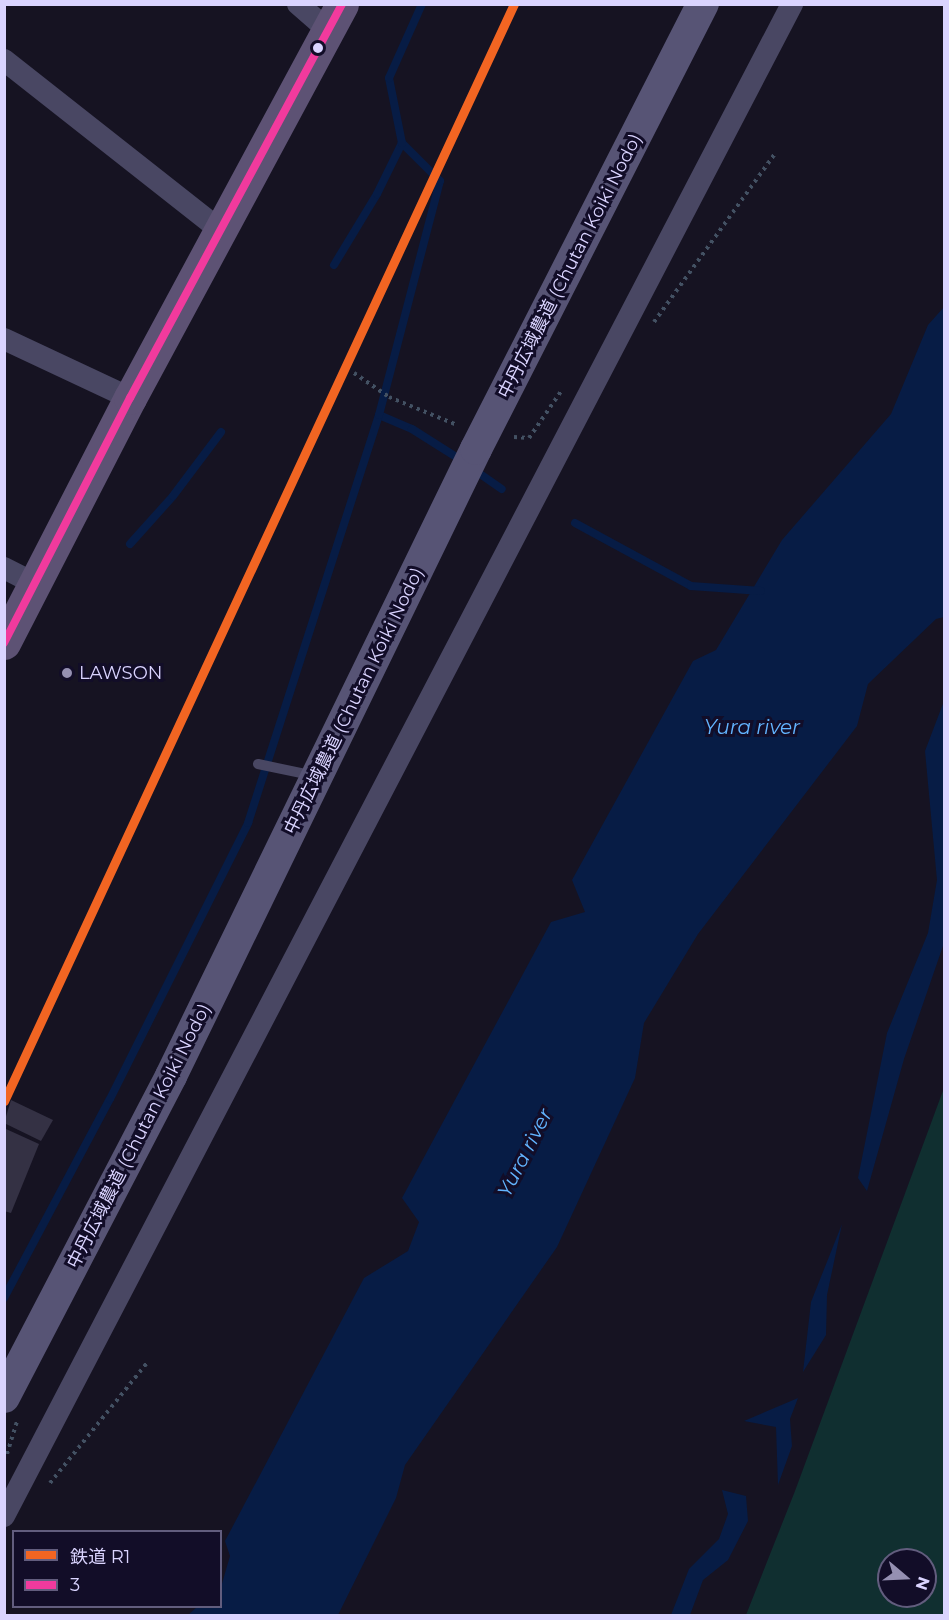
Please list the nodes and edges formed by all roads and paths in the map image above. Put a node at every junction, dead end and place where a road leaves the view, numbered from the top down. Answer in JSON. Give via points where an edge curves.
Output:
{"nodes":[{"id":1,"x":298,"y":4,"type":"edge"},
{"id":2,"x":703,"y":4,"type":"edge"},
{"id":3,"x":792,"y":4,"type":"edge"},
{"id":4,"x":335,"y":18,"type":"edge"},
{"id":5,"x":4,"y":60,"type":"edge"},
{"id":6,"x":220,"y":230,"type":"junction"},
{"id":7,"x":4,"y":339,"type":"edge"},
{"id":8,"x":354,"y":373,"type":"dead end"},
{"id":9,"x":130,"y":398,"type":"junction"},
{"id":10,"x":480,"y":442,"type":"junction"},
{"id":11,"x":4,"y":568,"type":"edge"},
{"id":12,"x":36,"y":584,"type":"junction"},
{"id":13,"x":4,"y":643,"type":"edge"},
{"id":14,"x":258,"y":764,"type":"dead end"},
{"id":15,"x":318,"y":776,"type":"junction"},
{"id":16,"x":147,"y":1363,"type":"dead end"},
{"id":17,"x":5,"y":1394,"type":"edge"},
{"id":18,"x":4,"y":1463,"type":"edge"},
{"id":19,"x":43,"y":1492,"type":"dead end"},
{"id":20,"x":4,"y":1516,"type":"edge"}],
"edges":[{"from":1,"to":4,"type":"street"},
{"from":2,"to":10,"type":"street","name":"中丹広域農道 (Chutan Koiki Nodo)"},
{"from":3,"to":20,"type":"street"},
{"from":4,"to":6,"type":"main road"},
{"from":5,"to":6,"type":"street"},
{"from":6,"to":9,"type":"main road"},
{"from":7,"to":9,"type":"street"},
{"from":8,"to":10,"type":"path","via":[[389,397]]},
{"from":9,"to":12,"type":"main road"},
{"from":10,"to":15,"type":"street","name":"中丹広域農道 (Chutan Koiki Nodo)"},
{"from":11,"to":12,"type":"street"},
{"from":12,"to":13,"type":"main road"},
{"from":14,"to":15,"type":"lane"},
{"from":15,"to":17,"type":"street","name":"中丹広域農道 (Chutan Koiki Nodo)","via":[[171,1076]]},
{"from":16,"to":19,"type":"path"},
{"from":17,"to":18,"type":"path","via":[[19,1415]]}]}
